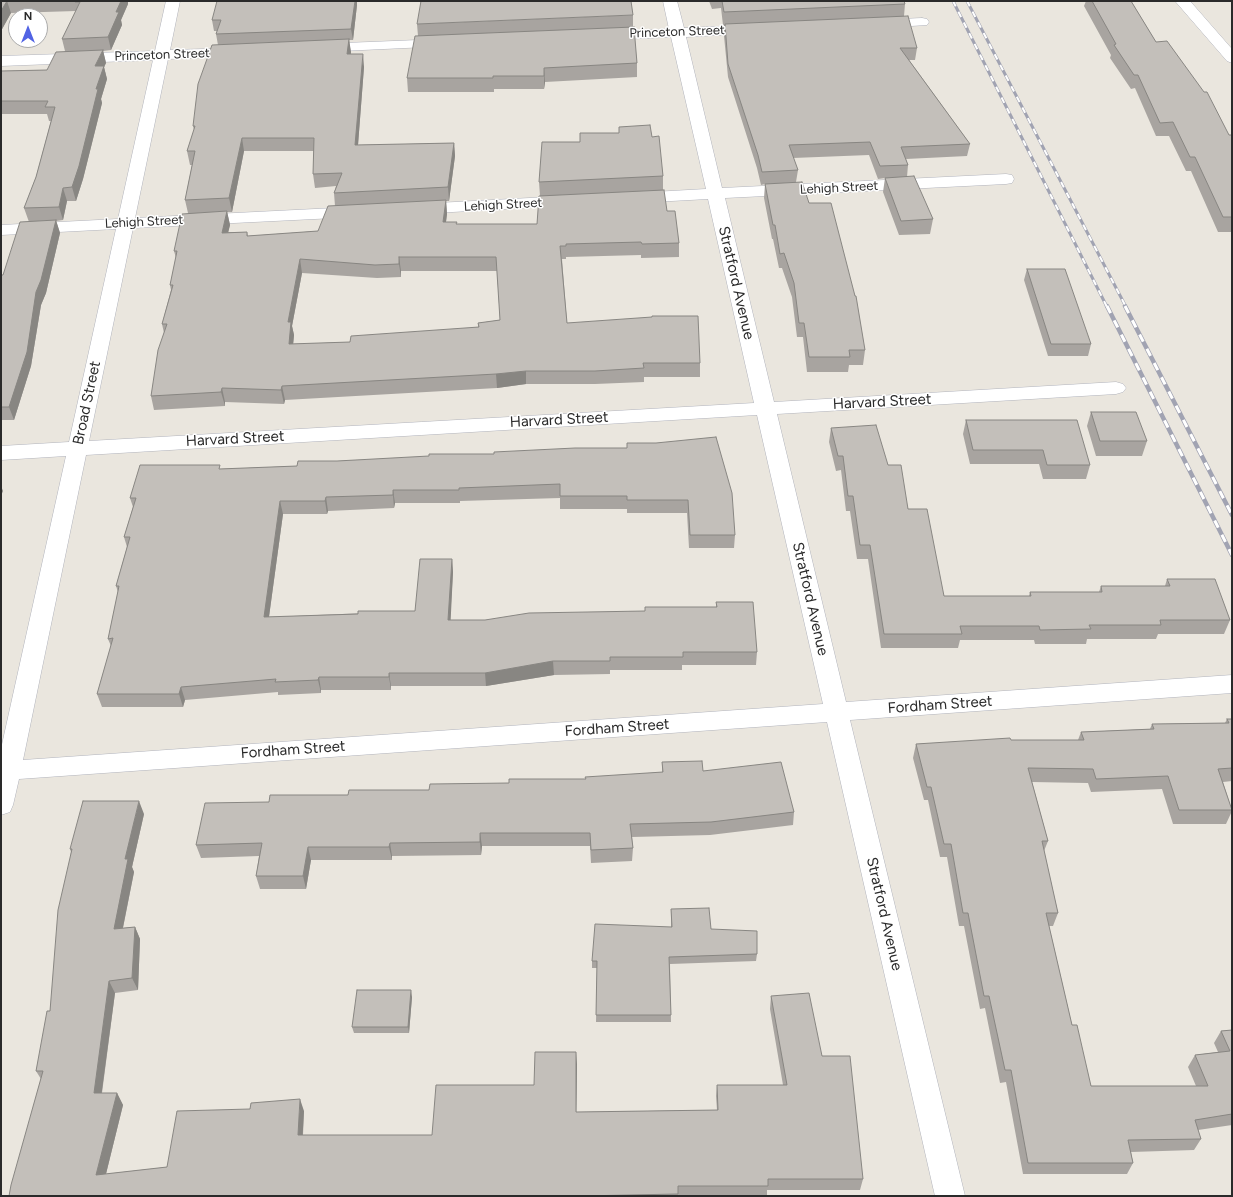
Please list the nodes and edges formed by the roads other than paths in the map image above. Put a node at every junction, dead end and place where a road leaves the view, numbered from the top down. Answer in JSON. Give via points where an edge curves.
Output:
{"nodes":[{"id":1,"x":173,"y":1,"type":"edge"},
{"id":2,"x":670,"y":1,"type":"edge"},
{"id":3,"x":1182,"y":1,"type":"edge"},
{"id":4,"x":922,"y":22,"type":"dead end"},
{"id":5,"x":867,"y":24,"type":"edge"},
{"id":6,"x":764,"y":29,"type":"edge"},
{"id":7,"x":677,"y":32,"type":"junction"},
{"id":8,"x":590,"y":36,"type":"edge"},
{"id":9,"x":455,"y":42,"type":"edge"},
{"id":10,"x":304,"y":49,"type":"edge"},
{"id":11,"x":249,"y":51,"type":"edge"},
{"id":12,"x":161,"y":55,"type":"junction"},
{"id":13,"x":1232,"y":58,"type":"edge"},
{"id":14,"x":1,"y":61,"type":"edge"},
{"id":15,"x":1006,"y":179,"type":"dead end"},
{"id":16,"x":715,"y":194,"type":"junction"},
{"id":17,"x":619,"y":199,"type":"edge"},
{"id":18,"x":579,"y":201,"type":"edge"},
{"id":19,"x":404,"y":210,"type":"edge"},
{"id":20,"x":372,"y":211,"type":"edge"},
{"id":21,"x":125,"y":223,"type":"junction"},
{"id":22,"x":1,"y":230,"type":"edge"},
{"id":23,"x":1116,"y":388,"type":"dead end"},
{"id":24,"x":765,"y":408,"type":"junction"},
{"id":25,"x":77,"y":448,"type":"junction"},
{"id":26,"x":1,"y":453,"type":"edge"},
{"id":27,"x":1232,"y":684,"type":"edge"},
{"id":28,"x":836,"y":712,"type":"junction"},
{"id":29,"x":5,"y":770,"type":"edge"},
{"id":30,"x":1,"y":805,"type":"edge"},
{"id":31,"x":950,"y":1196,"type":"edge"}],
"edges":[{"from":1,"to":12,"type":"street","name":"Broad Street"},
{"from":2,"to":7,"type":"street","name":"Stratford Avenue"},
{"from":3,"to":13,"type":"street"},
{"from":4,"to":5,"type":"street"},
{"from":6,"to":7,"type":"street","name":"Princeton Street"},
{"from":7,"to":8,"type":"street","name":"Princeton Street"},
{"from":7,"to":16,"type":"street","name":"Stratford Avenue"},
{"from":9,"to":10,"type":"street"},
{"from":11,"to":12,"type":"street","name":"Princeton Street"},
{"from":12,"to":14,"type":"street","name":"Princeton Street"},
{"from":12,"to":21,"type":"street","name":"Broad Street"},
{"from":15,"to":16,"type":"street","name":"Lehigh Street"},
{"from":16,"to":17,"type":"street","name":"Lehigh Street"},
{"from":16,"to":24,"type":"street","name":"Stratford Avenue"},
{"from":18,"to":19,"type":"street","name":"Lehigh Street"},
{"from":20,"to":21,"type":"street","name":"Lehigh Street"},
{"from":21,"to":22,"type":"street","name":"Lehigh Street"},
{"from":21,"to":25,"type":"street","name":"Broad Street"},
{"from":23,"to":24,"type":"street","name":"Harvard Street"},
{"from":24,"to":25,"type":"street","name":"Harvard Street"},
{"from":24,"to":28,"type":"street","name":"Stratford Avenue"},
{"from":25,"to":26,"type":"street","name":"Harvard Street"},
{"from":25,"to":29,"type":"street","name":"Broad Street"},
{"from":27,"to":28,"type":"street","name":"Fordham Street"},
{"from":28,"to":29,"type":"street","name":"Fordham Street"},
{"from":28,"to":31,"type":"street","name":"Stratford Avenue"},
{"from":29,"to":30,"type":"street","name":"Broad Street"}]}
